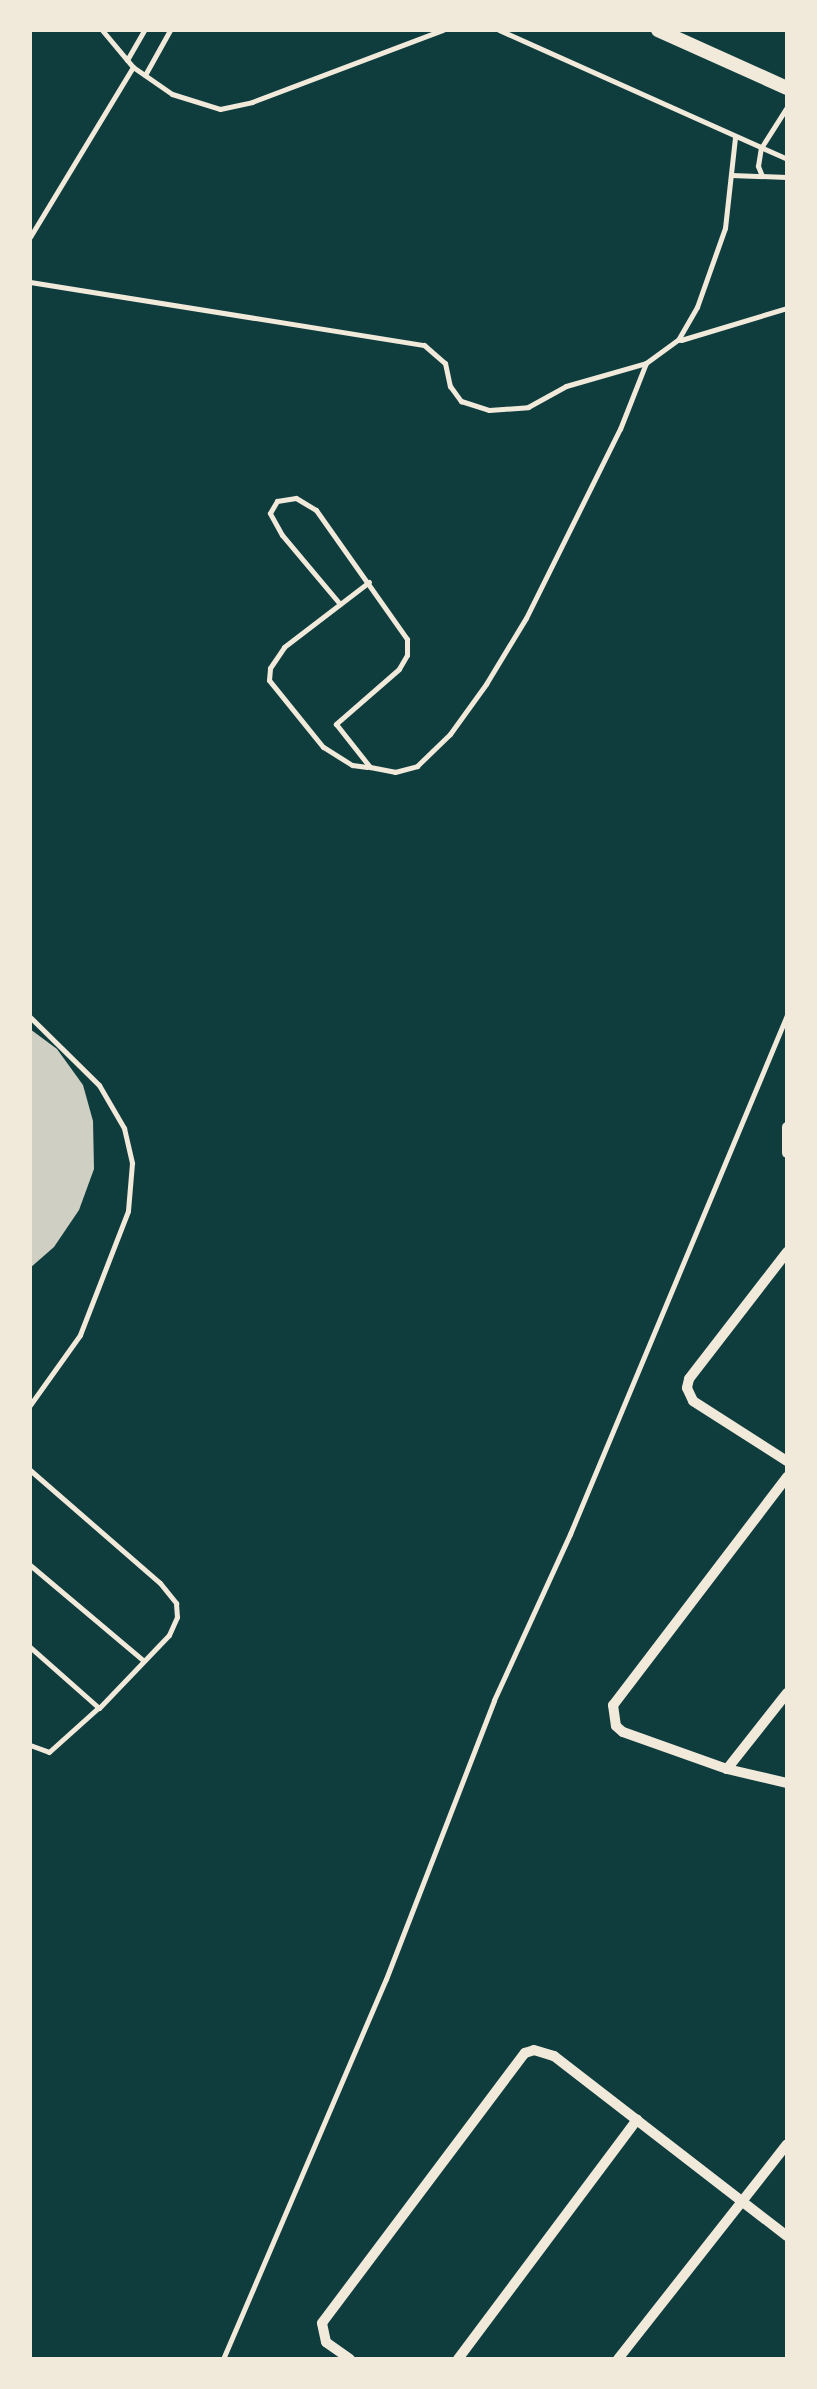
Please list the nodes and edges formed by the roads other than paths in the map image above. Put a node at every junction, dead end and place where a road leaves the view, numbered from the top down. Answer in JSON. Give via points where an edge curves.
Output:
{"nodes":[{"id":1,"x":102,"y":30,"type":"edge"},
{"id":2,"x":144,"y":30,"type":"edge"},
{"id":3,"x":170,"y":30,"type":"edge"},
{"id":4,"x":443,"y":30,"type":"edge"},
{"id":5,"x":499,"y":30,"type":"edge"},
{"id":6,"x":658,"y":30,"type":"edge"},
{"id":7,"x":127,"y":60,"type":"junction"},
{"id":8,"x":133,"y":67,"type":"junction"},
{"id":9,"x":145,"y":75,"type":"junction"},
{"id":10,"x":787,"y":88,"type":"edge"},
{"id":11,"x":787,"y":107,"type":"edge"},
{"id":12,"x":735,"y":137,"type":"junction"},
{"id":13,"x":761,"y":148,"type":"junction"},
{"id":14,"x":787,"y":159,"type":"edge"},
{"id":15,"x":731,"y":175,"type":"junction"},
{"id":16,"x":762,"y":176,"type":"junction"},
{"id":17,"x":787,"y":177,"type":"edge"},
{"id":18,"x":30,"y":237,"type":"edge"},
{"id":19,"x":30,"y":282,"type":"edge"},
{"id":20,"x":787,"y":308,"type":"edge"},
{"id":21,"x":678,"y":340,"type":"junction"},
{"id":22,"x":646,"y":363,"type":"junction"},
{"id":23,"x":369,"y":582,"type":"junction"},
{"id":24,"x":340,"y":604,"type":"junction"},
{"id":25,"x":370,"y":767,"type":"junction"},
{"id":26,"x":787,"y":1015,"type":"edge"},
{"id":27,"x":30,"y":1018,"type":"edge"},
{"id":28,"x":787,"y":1127,"type":"edge"},
{"id":29,"x":787,"y":1153,"type":"edge"},
{"id":30,"x":787,"y":1252,"type":"edge"},
{"id":31,"x":30,"y":1405,"type":"edge"},
{"id":32,"x":787,"y":1461,"type":"edge"},
{"id":33,"x":30,"y":1470,"type":"edge"},
{"id":34,"x":787,"y":1478,"type":"edge"},
{"id":35,"x":30,"y":1564,"type":"edge"},
{"id":36,"x":30,"y":1647,"type":"edge"},
{"id":37,"x":143,"y":1660,"type":"junction"},
{"id":38,"x":787,"y":1693,"type":"edge"},
{"id":39,"x":98,"y":1708,"type":"junction"},
{"id":40,"x":30,"y":1745,"type":"edge"},
{"id":41,"x":727,"y":1769,"type":"junction"},
{"id":42,"x":787,"y":1783,"type":"edge"},
{"id":43,"x":637,"y":2120,"type":"junction"},
{"id":44,"x":787,"y":2144,"type":"edge"},
{"id":45,"x":743,"y":2201,"type":"junction"},
{"id":46,"x":787,"y":2236,"type":"edge"},
{"id":47,"x":223,"y":2359,"type":"edge"},
{"id":48,"x":350,"y":2359,"type":"edge"},
{"id":49,"x":458,"y":2359,"type":"edge"},
{"id":50,"x":618,"y":2359,"type":"edge"}],
"edges":[{"from":1,"to":7,"type":"lane"},
{"from":2,"to":7,"type":"lane"},
{"from":3,"to":9,"type":"lane"},
{"from":4,"to":9,"type":"lane","via":[[220,110],[172,94]]},
{"from":5,"to":12,"type":"lane"},
{"from":6,"to":10,"type":"street"},
{"from":7,"to":8,"type":"lane"},
{"from":8,"to":9,"type":"lane"},
{"from":8,"to":18,"type":"lane"},
{"from":11,"to":13,"type":"lane"},
{"from":12,"to":13,"type":"lane"},
{"from":12,"to":15,"type":"lane"},
{"from":13,"to":14,"type":"lane"},
{"from":13,"to":16,"type":"lane"},
{"from":15,"to":16,"type":"lane"},
{"from":15,"to":21,"type":"lane","via":[[715,266]]},
{"from":16,"to":17,"type":"lane"},
{"from":19,"to":22,"type":"lane","via":[[424,345],[445,363],[462,401],[489,410],[528,407],[566,386]]},
{"from":20,"to":21,"type":"lane"},
{"from":21,"to":22,"type":"lane"},
{"from":22,"to":25,"type":"lane","via":[[526,618],[486,684],[417,766],[395,772]]},
{"from":23,"to":24,"type":"lane"},
{"from":23,"to":24,"type":"lane","via":[[316,510],[296,498],[277,501],[270,513],[282,534]]},
{"from":23,"to":25,"type":"lane","via":[[407,640],[399,669],[336,724]]},
{"from":24,"to":25,"type":"lane","via":[[284,646],[270,680],[323,747],[352,765]]},
{"from":26,"to":47,"type":"lane","via":[[494,1700],[386,1979]]},
{"from":27,"to":31,"type":"lane","via":[[98,1085],[124,1128],[132,1163],[128,1211],[80,1336]]},
{"from":28,"to":29,"type":"street"},
{"from":30,"to":32,"type":"street","via":[[687,1388],[693,1401]]},
{"from":33,"to":37,"type":"lane","via":[[176,1604],[170,1634]]},
{"from":34,"to":41,"type":"street","via":[[613,1704],[622,1732]]},
{"from":35,"to":37,"type":"lane"},
{"from":36,"to":39,"type":"lane"},
{"from":37,"to":39,"type":"lane"},
{"from":38,"to":41,"type":"street"},
{"from":39,"to":40,"type":"lane","via":[[49,1752]]},
{"from":41,"to":42,"type":"street"},
{"from":43,"to":45,"type":"street"},
{"from":43,"to":48,"type":"street","via":[[554,2056],[525,2053],[322,2323],[322,2334]]},
{"from":43,"to":49,"type":"street"},
{"from":44,"to":45,"type":"street"},
{"from":45,"to":46,"type":"street"},
{"from":45,"to":50,"type":"street"}]}
